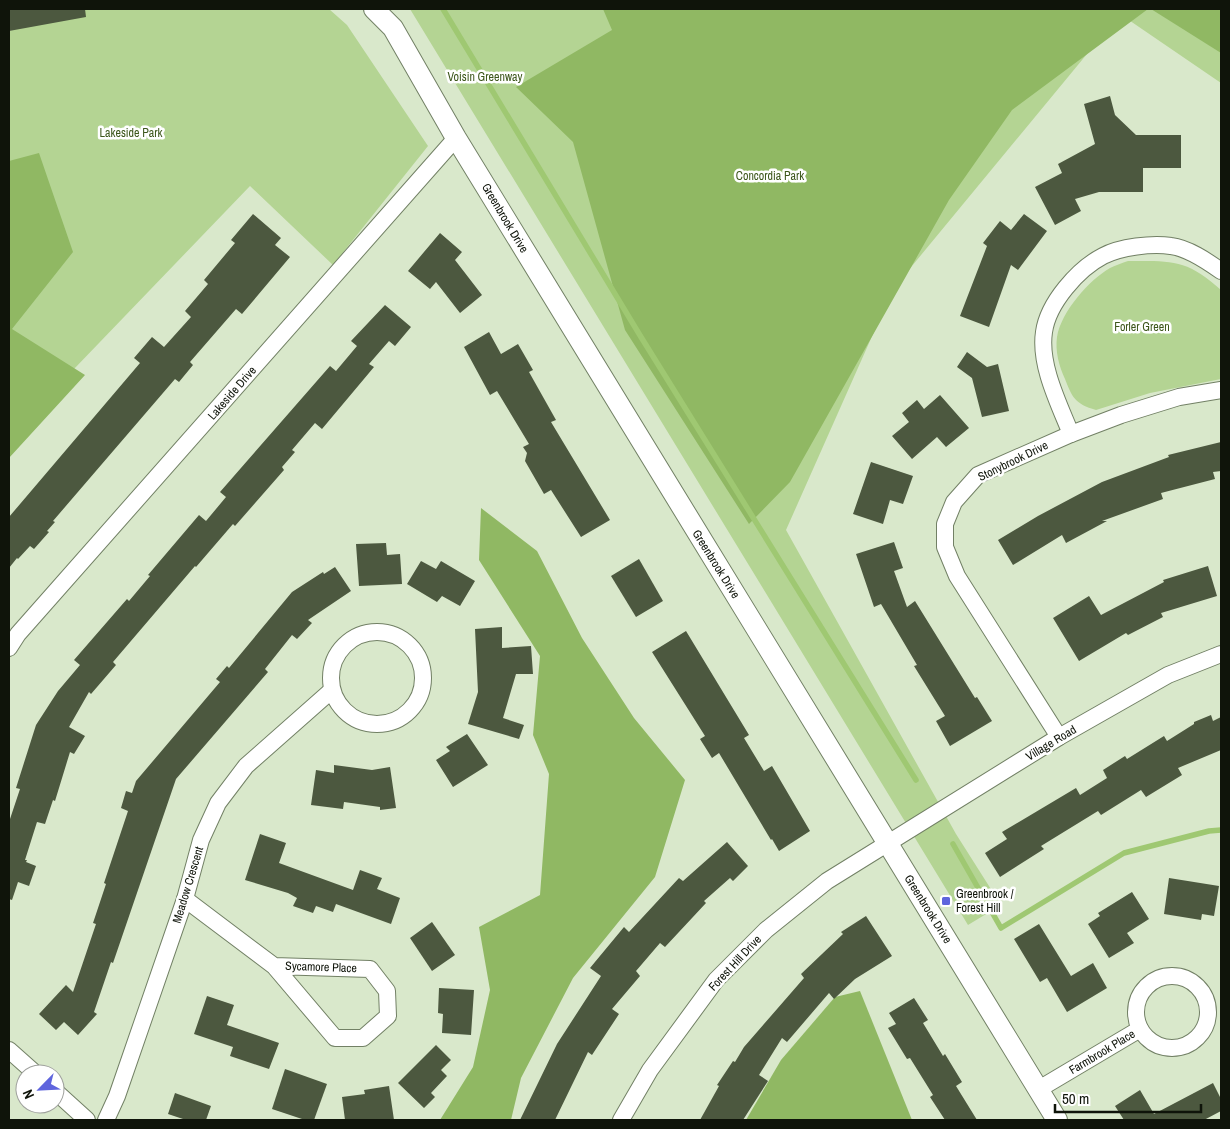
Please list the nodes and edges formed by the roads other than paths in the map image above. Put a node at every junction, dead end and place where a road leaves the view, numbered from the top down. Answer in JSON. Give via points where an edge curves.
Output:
{"nodes":[{"id":1,"x":374,"y":9,"type":"edge"},
{"id":2,"x":456,"y":138,"type":"junction"},
{"id":3,"x":1221,"y":271,"type":"edge"},
{"id":4,"x":1221,"y":390,"type":"edge"},
{"id":5,"x":1071,"y":434,"type":"junction"},
{"id":6,"x":9,"y":648,"type":"edge"},
{"id":7,"x":1221,"y":654,"type":"edge"},
{"id":8,"x":332,"y":690,"type":"junction"},
{"id":9,"x":1059,"y":737,"type":"junction"},
{"id":10,"x":887,"y":843,"type":"junction"},
{"id":11,"x":185,"y":899,"type":"junction"},
{"id":12,"x":274,"y":966,"type":"junction"},
{"id":13,"x":1140,"y":1029,"type":"junction"},
{"id":14,"x":9,"y":1050,"type":"edge"},
{"id":15,"x":25,"y":1064,"type":"edge"},
{"id":16,"x":1039,"y":1089,"type":"junction"},
{"id":17,"x":65,"y":1100,"type":"edge"},
{"id":18,"x":88,"y":1120,"type":"edge"},
{"id":19,"x":106,"y":1120,"type":"edge"},
{"id":20,"x":622,"y":1120,"type":"edge"},
{"id":21,"x":1056,"y":1120,"type":"edge"}],
"edges":[{"from":1,"to":2,"type":"street","name":"Greenbrook Drive","via":[[393,28]]},
{"from":2,"to":6,"type":"street","name":"Lakeside Drive"},
{"from":2,"to":10,"type":"street","name":"Greenbrook Drive"},
{"from":3,"to":5,"type":"street","via":[[1204,259],[1171,246],[1140,246],[1103,256],[1065,290],[1051,308],[1044,332],[1044,348],[1052,387]]},
{"from":4,"to":5,"type":"street","name":"Stonybrook Drive","via":[[1179,397]]},
{"from":5,"to":9,"type":"street","name":"Stonybrook Drive","via":[[978,476],[954,502],[945,524],[945,547],[957,576]]},
{"from":7,"to":9,"type":"street","name":"Village Road","via":[[1168,675]]},
{"from":8,"to":8,"type":"street","via":[[339,705],[358,720],[388,723],[403,716],[420,695],[422,664],[414,650],[398,636],[383,631],[366,632],[352,638],[339,650],[332,665]]},
{"from":8,"to":11,"type":"street","name":"Meadow Crescent","via":[[246,766],[218,803],[201,840]]},
{"from":9,"to":10,"type":"street","name":"Village Road"},
{"from":10,"to":16,"type":"street","name":"Greenbrook Drive"},
{"from":10,"to":20,"type":"street","name":"Forest Hill Drive","via":[[827,881],[774,924],[716,980],[650,1070]]},
{"from":11,"to":12,"type":"street","name":"Sycamore Place"},
{"from":11,"to":19,"type":"street","name":"Meadow Crescent"},
{"from":12,"to":12,"type":"street","name":"Sycamore Place","via":[[336,1038],[363,1038],[388,1016],[387,990],[370,969]]},
{"from":13,"to":13,"type":"street","name":"Farmbrook Place","via":[[1160,1046],[1185,1046],[1204,1029],[1208,1017],[1204,995],[1198,987],[1177,976],[1153,981],[1143,990],[1138,1001],[1136,1013]]},
{"from":13,"to":16,"type":"street","name":"Farmbrook Place"},
{"from":14,"to":15,"type":"street"},
{"from":16,"to":21,"type":"street","name":"Greenbrook Drive"},
{"from":17,"to":18,"type":"street"}]}
